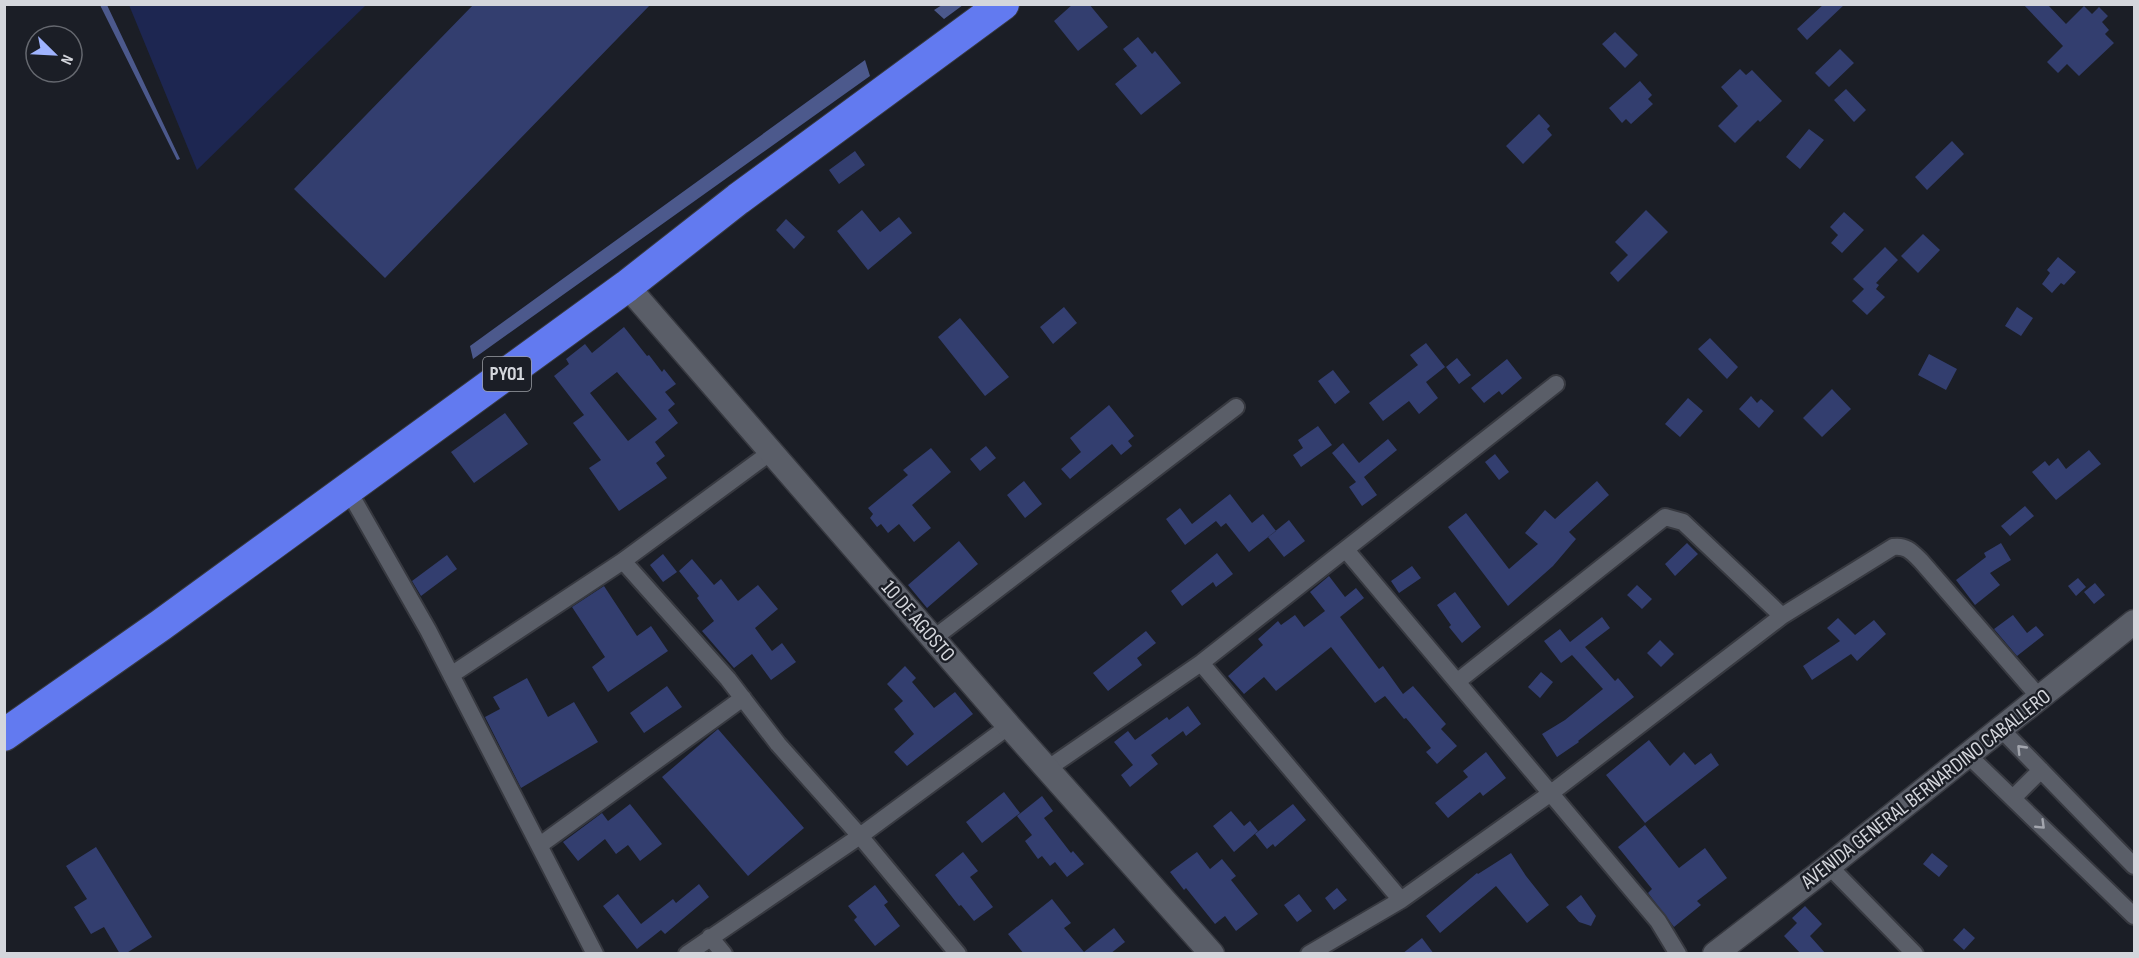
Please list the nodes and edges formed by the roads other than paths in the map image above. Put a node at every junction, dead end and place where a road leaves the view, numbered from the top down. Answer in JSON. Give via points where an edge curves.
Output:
{"nodes":[{"id":1,"x":1003,"y":4,"type":"edge"},
{"id":2,"x":627,"y":286,"type":"junction"},
{"id":3,"x":1556,"y":384,"type":"dead end"},
{"id":4,"x":1236,"y":407,"type":"dead end"},
{"id":5,"x":771,"y":452,"type":"junction"},
{"id":6,"x":348,"y":490,"type":"junction"},
{"id":7,"x":1346,"y":550,"type":"junction"},
{"id":8,"x":624,"y":561,"type":"junction"},
{"id":9,"x":1782,"y":616,"type":"junction"},
{"id":10,"x":2134,"y":622,"type":"edge"},
{"id":11,"x":934,"y":638,"type":"junction"},
{"id":12,"x":1201,"y":663,"type":"junction"},
{"id":13,"x":451,"y":675,"type":"junction"},
{"id":14,"x":1458,"y":681,"type":"junction"},
{"id":15,"x":743,"y":698,"type":"junction"},
{"id":16,"x":2040,"y":698,"type":"junction"},
{"id":17,"x":1009,"y":726,"type":"junction"},
{"id":18,"x":2001,"y":729,"type":"junction"},
{"id":19,"x":4,"y":735,"type":"edge"},
{"id":20,"x":1968,"y":755,"type":"junction"},
{"id":21,"x":1047,"y":769,"type":"junction"},
{"id":22,"x":2041,"y":770,"type":"junction"},
{"id":23,"x":1551,"y":793,"type":"junction"},
{"id":24,"x":2013,"y":798,"type":"junction"},
{"id":25,"x":860,"y":836,"type":"junction"},
{"id":26,"x":540,"y":845,"type":"junction"},
{"id":27,"x":1829,"y":866,"type":"junction"},
{"id":28,"x":2134,"y":866,"type":"edge"},
{"id":29,"x":1401,"y":900,"type":"junction"},
{"id":30,"x":2134,"y":916,"type":"edge"},
{"id":31,"x":710,"y":937,"type":"junction"},
{"id":32,"x":595,"y":954,"type":"edge"},
{"id":33,"x":687,"y":954,"type":"edge"},
{"id":34,"x":724,"y":954,"type":"edge"},
{"id":35,"x":958,"y":954,"type":"edge"},
{"id":36,"x":1212,"y":954,"type":"edge"},
{"id":37,"x":1309,"y":954,"type":"edge"},
{"id":38,"x":1678,"y":954,"type":"edge"},
{"id":39,"x":1715,"y":954,"type":"edge"},
{"id":40,"x":1915,"y":954,"type":"edge"}],
"edges":[{"from":1,"to":2,"type":"highway","number":"PY01"},
{"from":2,"to":5,"type":"street","name":"10 DE AGOSTO"},
{"from":2,"to":6,"type":"highway","number":"PY01"},
{"from":3,"to":7,"type":"street"},
{"from":4,"to":11,"type":"street"},
{"from":5,"to":8,"type":"street"},
{"from":5,"to":11,"type":"street","name":"10 DE AGOSTO"},
{"from":6,"to":13,"type":"street"},
{"from":6,"to":19,"type":"highway","number":"PY01"},
{"from":7,"to":12,"type":"street"},
{"from":7,"to":14,"type":"street"},
{"from":8,"to":13,"type":"street"},
{"from":8,"to":15,"type":"street"},
{"from":9,"to":14,"type":"street","via":[[1683,522],[1665,517]]},
{"from":9,"to":16,"type":"street","via":[[1886,550],[1902,546],[1912,551]]},
{"from":9,"to":23,"type":"street"},
{"from":10,"to":16,"type":"street","name":"AVENIDA GENERAL BERNARDINO CABALLERO"},
{"from":11,"to":17,"type":"street","name":"10 DE AGOSTO"},
{"from":12,"to":21,"type":"street"},
{"from":12,"to":29,"type":"street"},
{"from":13,"to":26,"type":"street"},
{"from":14,"to":23,"type":"street"},
{"from":15,"to":25,"type":"street","via":[[778,744]]},
{"from":15,"to":26,"type":"street"},
{"from":16,"to":18,"type":"street","name":"AVENIDA GENERAL BERNARDINO CABALLERO"},
{"from":17,"to":21,"type":"street","name":"10 DE AGOSTO"},
{"from":17,"to":25,"type":"street"},
{"from":18,"to":20,"type":"street","name":"AVENIDA GENERAL BERNARDINO CABALLERO"},
{"from":22,"to":18,"type":"street","one_way":true},
{"from":20,"to":24,"type":"street"},
{"from":20,"to":27,"type":"street","name":"AVENIDA GENERAL BERNARDINO CABALLERO"},
{"from":21,"to":36,"type":"street","name":"10 DE AGOSTO"},
{"from":22,"to":24,"type":"street"},
{"from":22,"to":28,"type":"street"},
{"from":23,"to":29,"type":"street"},
{"from":23,"to":38,"type":"street","via":[[1658,921]]},
{"from":24,"to":30,"type":"street","one_way":true},
{"from":25,"to":31,"type":"street"},
{"from":25,"to":35,"type":"street"},
{"from":26,"to":32,"type":"street"},
{"from":27,"to":39,"type":"street","name":"AVENIDA GENERAL BERNARDINO CABALLERO"},
{"from":27,"to":40,"type":"street"},
{"from":29,"to":37,"type":"street"},
{"from":31,"to":33,"type":"street"},
{"from":31,"to":34,"type":"street"}]}
